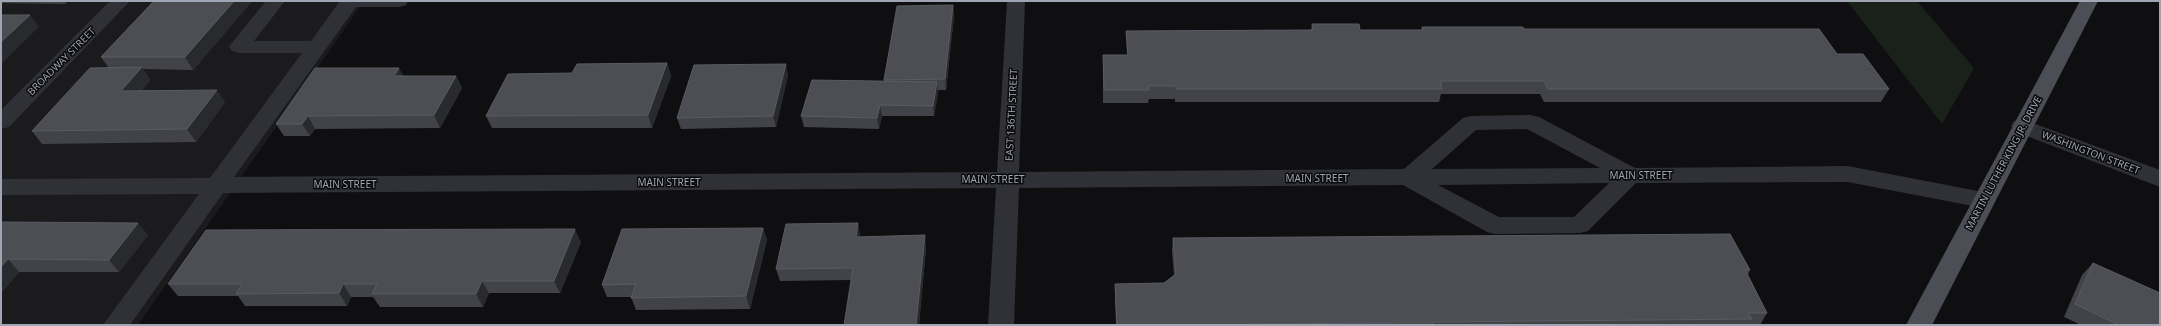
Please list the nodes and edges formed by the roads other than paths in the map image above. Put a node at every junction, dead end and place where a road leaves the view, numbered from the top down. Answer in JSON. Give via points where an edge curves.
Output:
{"nodes":[{"id":1,"x":121,"y":1,"type":"edge"},
{"id":2,"x":276,"y":1,"type":"edge"},
{"id":3,"x":350,"y":1,"type":"edge"},
{"id":4,"x":399,"y":1,"type":"edge"},
{"id":5,"x":1016,"y":1,"type":"edge"},
{"id":6,"x":2089,"y":1,"type":"edge"},
{"id":7,"x":317,"y":47,"type":"junction"},
{"id":8,"x":1,"y":122,"type":"edge"},
{"id":9,"x":2022,"y":126,"type":"junction"},
{"id":10,"x":1631,"y":175,"type":"junction"},
{"id":11,"x":1408,"y":178,"type":"junction"},
{"id":12,"x":1008,"y":179,"type":"junction"},
{"id":13,"x":2160,"y":179,"type":"edge"},
{"id":14,"x":216,"y":185,"type":"junction"},
{"id":15,"x":1,"y":187,"type":"edge"},
{"id":16,"x":1983,"y":200,"type":"junction"},
{"id":17,"x":116,"y":325,"type":"edge"},
{"id":18,"x":1001,"y":325,"type":"edge"},
{"id":19,"x":1919,"y":325,"type":"edge"}],
"edges":[{"from":1,"to":8,"type":"street","name":"BROADWAY STREET"},
{"from":2,"to":7,"type":"street","via":[[239,47]]},
{"from":3,"to":4,"type":"street"},
{"from":3,"to":7,"type":"street"},
{"from":5,"to":12,"type":"street","name":"EAST 136TH STREET"},
{"from":6,"to":9,"type":"main road","name":"MARTIN LUTHER KING JR. DRIVE"},
{"from":7,"to":14,"type":"street"},
{"from":9,"to":13,"type":"street","name":"WASHINGTON STREET"},
{"from":9,"to":16,"type":"main road","name":"MARTIN LUTHER KING JR. DRIVE"},
{"from":10,"to":11,"type":"street","name":"MAIN STREET"},
{"from":10,"to":11,"type":"street","via":[[1580,225],[1495,226]]},
{"from":10,"to":11,"type":"street","via":[[1531,122],[1470,123]]},
{"from":10,"to":16,"type":"street","name":"MAIN STREET","via":[[1848,174]]},
{"from":11,"to":12,"type":"street","name":"MAIN STREET"},
{"from":12,"to":14,"type":"street","name":"MAIN STREET"},
{"from":12,"to":18,"type":"street","name":"EAST 136TH STREET"},
{"from":14,"to":15,"type":"street","name":"MAIN STREET"},
{"from":14,"to":17,"type":"street"},
{"from":16,"to":19,"type":"main road","name":"MARTIN LUTHER KING JR. DRIVE"}]}
